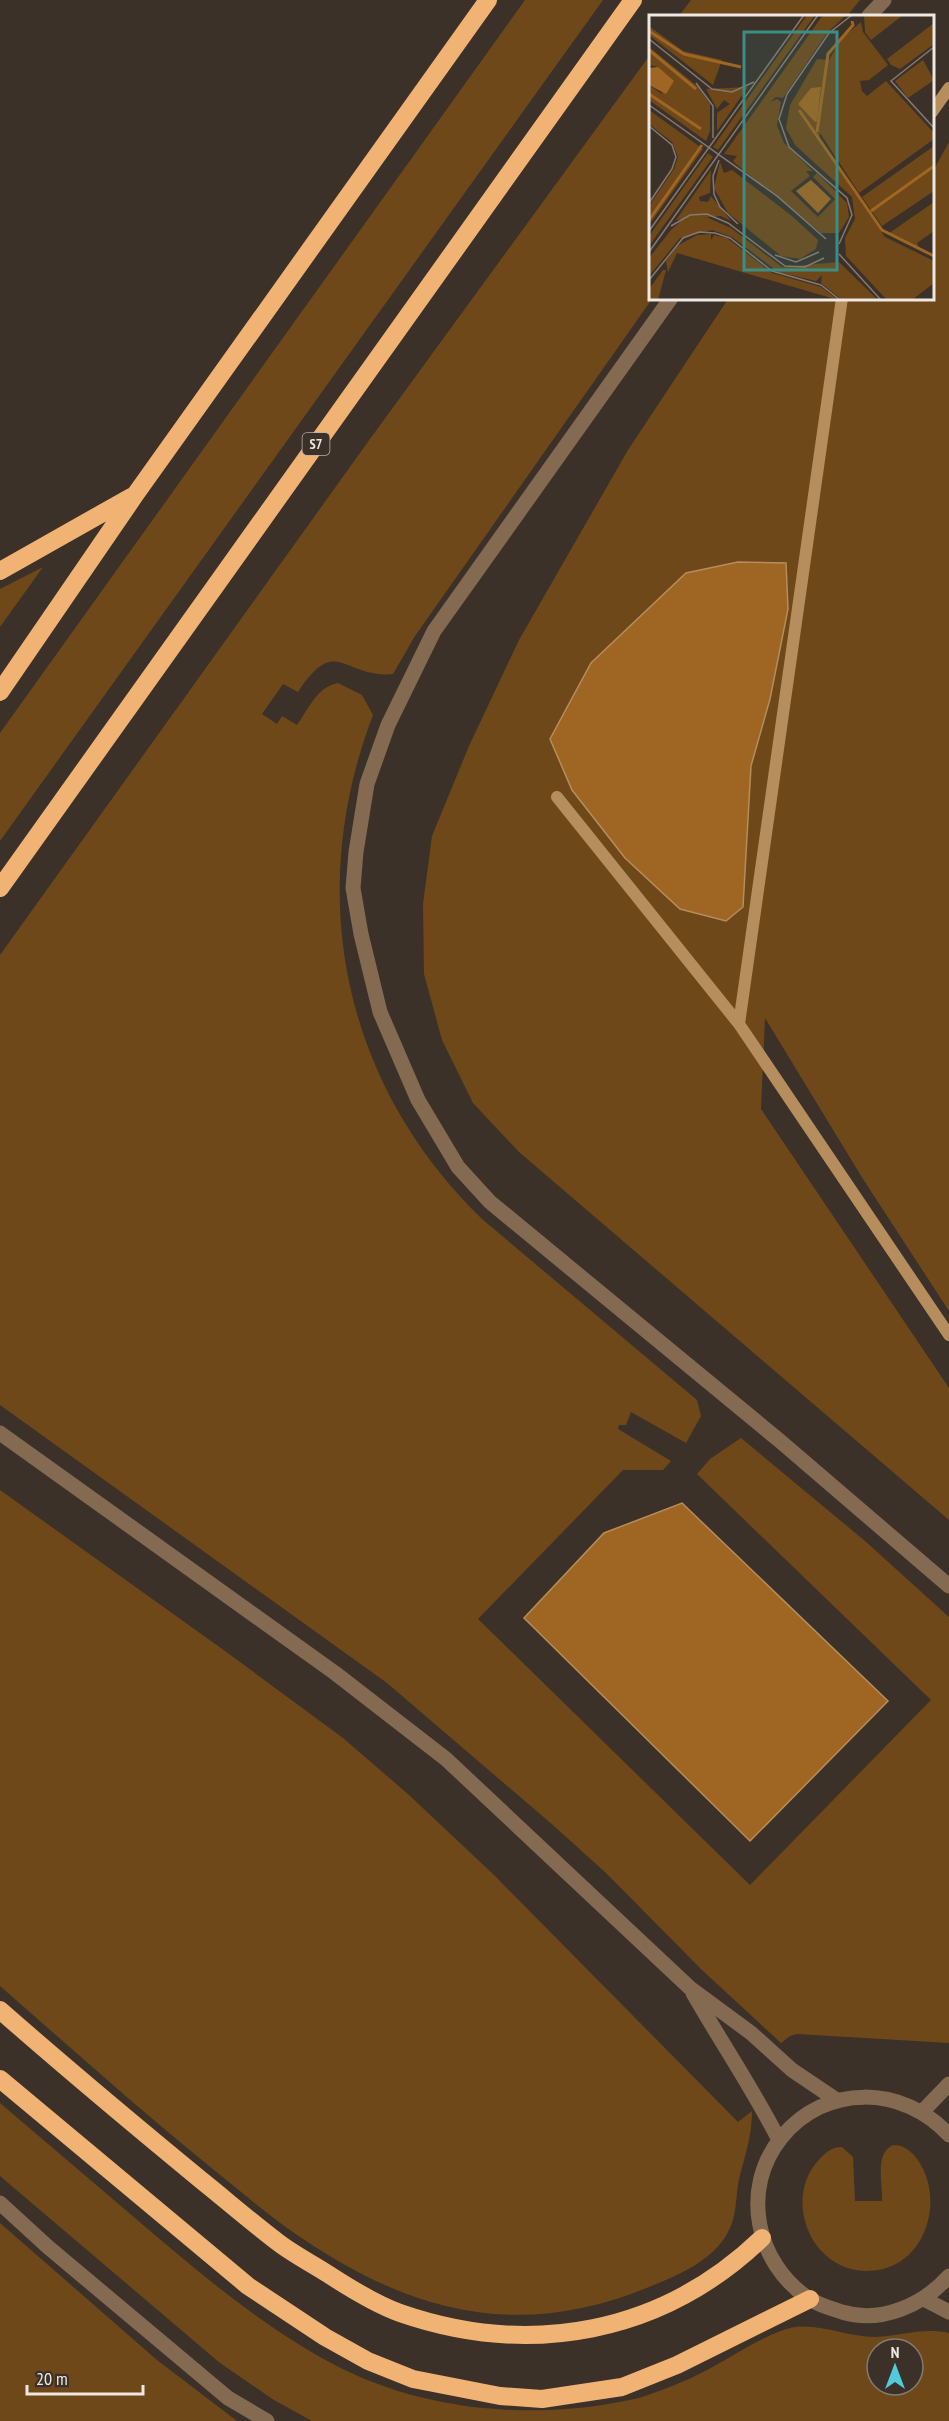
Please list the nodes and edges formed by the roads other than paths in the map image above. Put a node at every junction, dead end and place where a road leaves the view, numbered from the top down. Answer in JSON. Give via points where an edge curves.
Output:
{"nodes":[{"id":1,"x":488,"y":0,"type":"edge"},
{"id":2,"x":633,"y":0,"type":"edge"},
{"id":3,"x":884,"y":0,"type":"edge"},
{"id":4,"x":870,"y":15,"type":"edge"},
{"id":5,"x":670,"y":300,"type":"edge"},
{"id":6,"x":135,"y":495,"type":"junction"},
{"id":7,"x":0,"y":570,"type":"edge"},
{"id":8,"x":0,"y":692,"type":"edge"},
{"id":9,"x":0,"y":888,"type":"edge"},
{"id":10,"x":0,"y":1434,"type":"edge"},
{"id":11,"x":949,"y":1586,"type":"edge"},
{"id":12,"x":690,"y":1988,"type":"junction"},
{"id":13,"x":0,"y":2010,"type":"edge"},
{"id":14,"x":0,"y":2079,"type":"edge"},
{"id":15,"x":949,"y":2084,"type":"edge"},
{"id":16,"x":838,"y":2101,"type":"junction"},
{"id":17,"x":922,"y":2112,"type":"junction"},
{"id":18,"x":949,"y":2135,"type":"edge"},
{"id":19,"x":779,"y":2140,"type":"junction"},
{"id":20,"x":0,"y":2203,"type":"edge"},
{"id":21,"x":762,"y":2238,"type":"junction"},
{"id":22,"x":949,"y":2277,"type":"edge"},
{"id":23,"x":810,"y":2299,"type":"junction"},
{"id":24,"x":924,"y":2299,"type":"junction"},
{"id":25,"x":949,"y":2312,"type":"edge"},
{"id":26,"x":267,"y":2421,"type":"edge"}],
"edges":[{"from":1,"to":6,"type":"highway"},
{"from":2,"to":9,"type":"highway","number":"S7"},
{"from":3,"to":4,"type":"street"},
{"from":5,"to":11,"type":"street","via":[[434,631],[388,725],[367,784],[356,852],[353,888],[361,934],[380,1012],[418,1100],[458,1167],[490,1202]]},
{"from":6,"to":7,"type":"highway"},
{"from":6,"to":8,"type":"highway"},
{"from":10,"to":12,"type":"street","via":[[335,1673],[446,1759]]},
{"from":12,"to":16,"type":"street","via":[[792,2070]]},
{"from":12,"to":19,"type":"street","via":[[757,2096]]},
{"from":13,"to":21,"type":"highway","via":[[276,2241],[357,2292],[399,2312],[490,2334],[533,2336],[596,2329],[697,2288],[736,2262]]},
{"from":14,"to":23,"type":"highway","via":[[248,2286],[334,2342],[413,2379],[489,2394],[542,2399],[622,2387],[677,2365]]},
{"from":15,"to":17,"type":"street"},
{"from":16,"to":17,"type":"street","via":[[884,2098]]},
{"from":16,"to":19,"type":"street","via":[[807,2115]]},
{"from":17,"to":18,"type":"street"},
{"from":19,"to":21,"type":"street","via":[[768,2160],[757,2198]]},
{"from":20,"to":26,"type":"street","via":[[212,2385]]},
{"from":21,"to":23,"type":"street","via":[[780,2273]]},
{"from":22,"to":24,"type":"street"},
{"from":23,"to":24,"type":"street","via":[[847,2313],[867,2315],[897,2310]]},
{"from":24,"to":25,"type":"street"}]}
